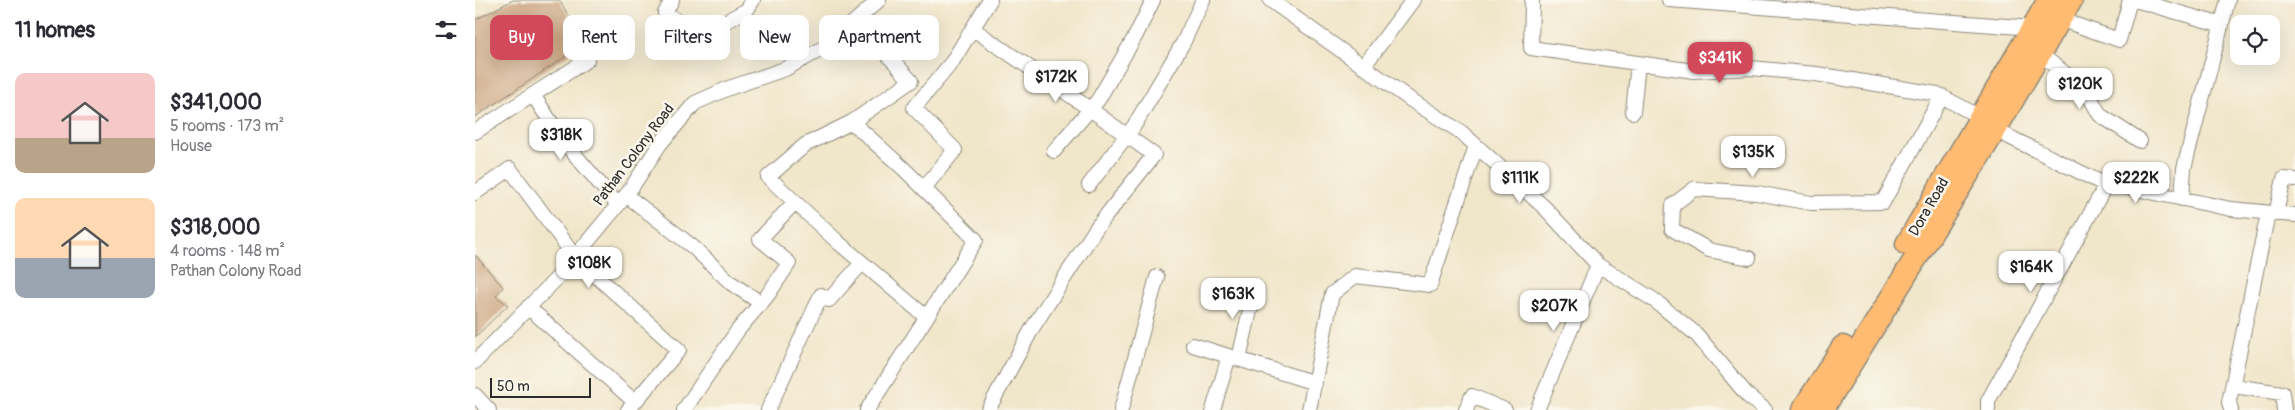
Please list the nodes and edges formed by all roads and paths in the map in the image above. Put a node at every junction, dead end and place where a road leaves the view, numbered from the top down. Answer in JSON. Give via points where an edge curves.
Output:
{"nodes":[{"id":1,"x":672,"y":0,"type":"edge"},
{"id":2,"x":753,"y":0,"type":"edge"},
{"id":3,"x":879,"y":0,"type":"edge"},
{"id":4,"x":990,"y":0,"type":"edge"},
{"id":5,"x":1153,"y":0,"type":"edge"},
{"id":6,"x":1203,"y":0,"type":"edge"},
{"id":7,"x":1270,"y":0,"type":"edge"},
{"id":8,"x":1413,"y":0,"type":"edge"},
{"id":9,"x":1532,"y":0,"type":"edge"},
{"id":10,"x":1669,"y":0,"type":"edge"},
{"id":11,"x":2071,"y":0,"type":"edge"},
{"id":12,"x":2130,"y":0,"type":"edge"},
{"id":13,"x":2135,"y":0,"type":"edge"},
{"id":14,"x":2228,"y":0,"type":"edge"},
{"id":15,"x":2054,"y":10,"type":"edge"},
{"id":16,"x":668,"y":15,"type":"edge"},
{"id":17,"x":862,"y":15,"type":"edge"},
{"id":18,"x":730,"y":20,"type":"edge"},
{"id":19,"x":2222,"y":25,"type":"junction"},
{"id":20,"x":2033,"y":28,"type":"junction"},
{"id":21,"x":973,"y":29,"type":"junction"},
{"id":22,"x":819,"y":50,"type":"edge"},
{"id":23,"x":2039,"y":53,"type":"junction"},
{"id":24,"x":587,"y":60,"type":"dead end"},
{"id":25,"x":892,"y":60,"type":"edge"},
{"id":26,"x":1638,"y":63,"type":"junction"},
{"id":27,"x":1363,"y":67,"type":"junction"},
{"id":28,"x":533,"y":95,"type":"junction"},
{"id":29,"x":1942,"y":96,"type":"junction"},
{"id":30,"x":1090,"y":109,"type":"junction"},
{"id":31,"x":1633,"y":112,"type":"dead end"},
{"id":32,"x":853,"y":122,"type":"junction"},
{"id":33,"x":1988,"y":123,"type":"junction"},
{"id":34,"x":475,"y":132,"type":"edge"},
{"id":35,"x":1127,"y":136,"type":"junction"},
{"id":36,"x":2140,"y":141,"type":"dead end"},
{"id":37,"x":1476,"y":146,"type":"junction"},
{"id":38,"x":1054,"y":151,"type":"dead end"},
{"id":39,"x":2295,"y":180,"type":"edge"},
{"id":40,"x":2107,"y":183,"type":"junction"},
{"id":41,"x":1089,"y":185,"type":"dead end"},
{"id":42,"x":924,"y":188,"type":"junction"},
{"id":43,"x":475,"y":193,"type":"edge"},
{"id":44,"x":2182,"y":199,"type":"junction"},
{"id":45,"x":622,"y":200,"type":"junction"},
{"id":46,"x":795,"y":202,"type":"junction"},
{"id":47,"x":2272,"y":213,"type":"junction"},
{"id":48,"x":2295,"y":215,"type":"edge"},
{"id":49,"x":575,"y":257,"type":"junction"},
{"id":50,"x":1749,"y":258,"type":"dead end"},
{"id":51,"x":862,"y":263,"type":"junction"},
{"id":52,"x":1598,"y":265,"type":"junction"},
{"id":53,"x":1157,"y":277,"type":"dead end"},
{"id":54,"x":1255,"y":288,"type":"dead end"},
{"id":55,"x":761,"y":303,"type":"junction"},
{"id":56,"x":528,"y":307,"type":"junction"},
{"id":57,"x":926,"y":317,"type":"junction"},
{"id":58,"x":1193,"y":345,"type":"dead end"},
{"id":59,"x":1234,"y":358,"type":"junction"},
{"id":60,"x":475,"y":362,"type":"edge"},
{"id":61,"x":1315,"y":383,"type":"junction"},
{"id":62,"x":2233,"y":386,"type":"junction"},
{"id":63,"x":475,"y":396,"type":"edge"},
{"id":64,"x":632,"y":406,"type":"edge"},
{"id":65,"x":489,"y":410,"type":"edge"},
{"id":66,"x":684,"y":410,"type":"edge"},
{"id":67,"x":768,"y":410,"type":"edge"},
{"id":68,"x":867,"y":410,"type":"edge"},
{"id":69,"x":988,"y":410,"type":"edge"},
{"id":70,"x":1121,"y":410,"type":"edge"},
{"id":71,"x":1213,"y":410,"type":"edge"},
{"id":72,"x":1309,"y":410,"type":"edge"},
{"id":73,"x":1466,"y":410,"type":"edge"},
{"id":74,"x":1505,"y":410,"type":"edge"},
{"id":75,"x":1537,"y":410,"type":"edge"},
{"id":76,"x":1765,"y":410,"type":"edge"},
{"id":77,"x":1803,"y":410,"type":"edge"},
{"id":78,"x":1822,"y":410,"type":"edge"},
{"id":79,"x":1988,"y":410,"type":"edge"},
{"id":80,"x":2231,"y":410,"type":"edge"},
{"id":81,"x":2284,"y":410,"type":"edge"}],
"edges":[{"from":1,"to":16,"type":"street","via":[[665,13]]},
{"from":2,"to":18,"type":"street","via":[[747,10]]},
{"from":3,"to":17,"type":"street","name":"Pathan Colony Road"},
{"from":4,"to":21,"type":"street"},
{"from":5,"to":30,"type":"street"},
{"from":6,"to":35,"type":"street","via":[[1183,43]]},
{"from":7,"to":27,"type":"street"},
{"from":8,"to":27,"type":"street"},
{"from":9,"to":26,"type":"street","via":[[1531,48]]},
{"from":10,"to":20,"type":"street"},
{"from":11,"to":15,"type":"main road"},
{"from":12,"to":15,"type":"street","via":[[2119,40]]},
{"from":13,"to":19,"type":"street"},
{"from":14,"to":19,"type":"street"},
{"from":15,"to":20,"type":"main road","name":"Dora Road"},
{"from":15,"to":23,"type":"main road"},
{"from":19,"to":44,"type":"street","via":[[2184,168]]},
{"from":20,"to":33,"type":"main road","name":"Dora Road"},
{"from":21,"to":30,"type":"street"},
{"from":21,"to":42,"type":"street","via":[[952,62],[914,108],[955,150]]},
{"from":22,"to":45,"type":"street","name":"Pathan Colony Road","via":[[785,69],[695,103],[660,144]]},
{"from":23,"to":33,"type":"main road"},
{"from":23,"to":36,"type":"street","via":[[2085,90],[2100,115]]},
{"from":24,"to":28,"type":"street"},
{"from":25,"to":32,"type":"street","via":[[911,81]]},
{"from":26,"to":29,"type":"street","via":[[1694,71],[1751,68],[1816,74]]},
{"from":26,"to":31,"type":"street"},
{"from":27,"to":37,"type":"street","via":[[1461,132]]},
{"from":28,"to":34,"type":"street"},
{"from":28,"to":45,"type":"street","via":[[564,142]]},
{"from":29,"to":33,"type":"street"},
{"from":29,"to":50,"type":"street","via":[[1883,202],[1811,203],[1757,193],[1693,188],[1673,205],[1672,230],[1709,250]]},
{"from":30,"to":35,"type":"street"},
{"from":30,"to":38,"type":"street"},
{"from":32,"to":42,"type":"street"},
{"from":32,"to":46,"type":"street","via":[[805,145],[768,177]]},
{"from":33,"to":40,"type":"street","via":[[2098,182]]},
{"from":33,"to":77,"type":"main road","name":"Dora Road"},
{"from":33,"to":78,"type":"main road"},
{"from":35,"to":41,"type":"street"},
{"from":35,"to":69,"type":"street","via":[[1154,155],[1091,235],[1033,327]]},
{"from":37,"to":52,"type":"street","via":[[1545,208]]},
{"from":37,"to":61,"type":"street","via":[[1430,285],[1355,276],[1332,294]]},
{"from":39,"to":47,"type":"street","via":[[2284,180]]},
{"from":40,"to":44,"type":"street"},
{"from":40,"to":79,"type":"street","via":[[1988,401]]},
{"from":42,"to":57,"type":"street","via":[[976,240]]},
{"from":43,"to":49,"type":"street","via":[[510,169]]},
{"from":44,"to":47,"type":"street"},
{"from":45,"to":49,"type":"street","name":"Pathan Colony Road"},
{"from":45,"to":55,"type":"street","via":[[693,247],[731,283]]},
{"from":46,"to":51,"type":"street"},
{"from":46,"to":55,"type":"street","via":[[760,239],[789,263]]},
{"from":47,"to":48,"type":"street"},
{"from":47,"to":62,"type":"street"},
{"from":49,"to":56,"type":"street","name":"Pathan Colony Road"},
{"from":49,"to":64,"type":"street","via":[[679,350]]},
{"from":51,"to":57,"type":"street"},
{"from":51,"to":67,"type":"street","via":[[829,300],[821,295]]},
{"from":52,"to":75,"type":"street"},
{"from":52,"to":76,"type":"street","via":[[1654,300],[1696,334],[1748,396]]},
{"from":53,"to":70,"type":"street"},
{"from":54,"to":59,"type":"street"},
{"from":55,"to":66,"type":"street","via":[[737,330]]},
{"from":56,"to":60,"type":"street","name":"Pathan Colony Road"},
{"from":56,"to":64,"type":"street"},
{"from":57,"to":68,"type":"street"},
{"from":58,"to":59,"type":"street"},
{"from":59,"to":61,"type":"street"},
{"from":59,"to":71,"type":"street"},
{"from":61,"to":72,"type":"street"},
{"from":62,"to":80,"type":"street","via":[[2229,402]]},
{"from":62,"to":81,"type":"street","via":[[2281,393]]},
{"from":63,"to":65,"type":"street"},
{"from":73,"to":74,"type":"street","via":[[1472,396]]}]}
